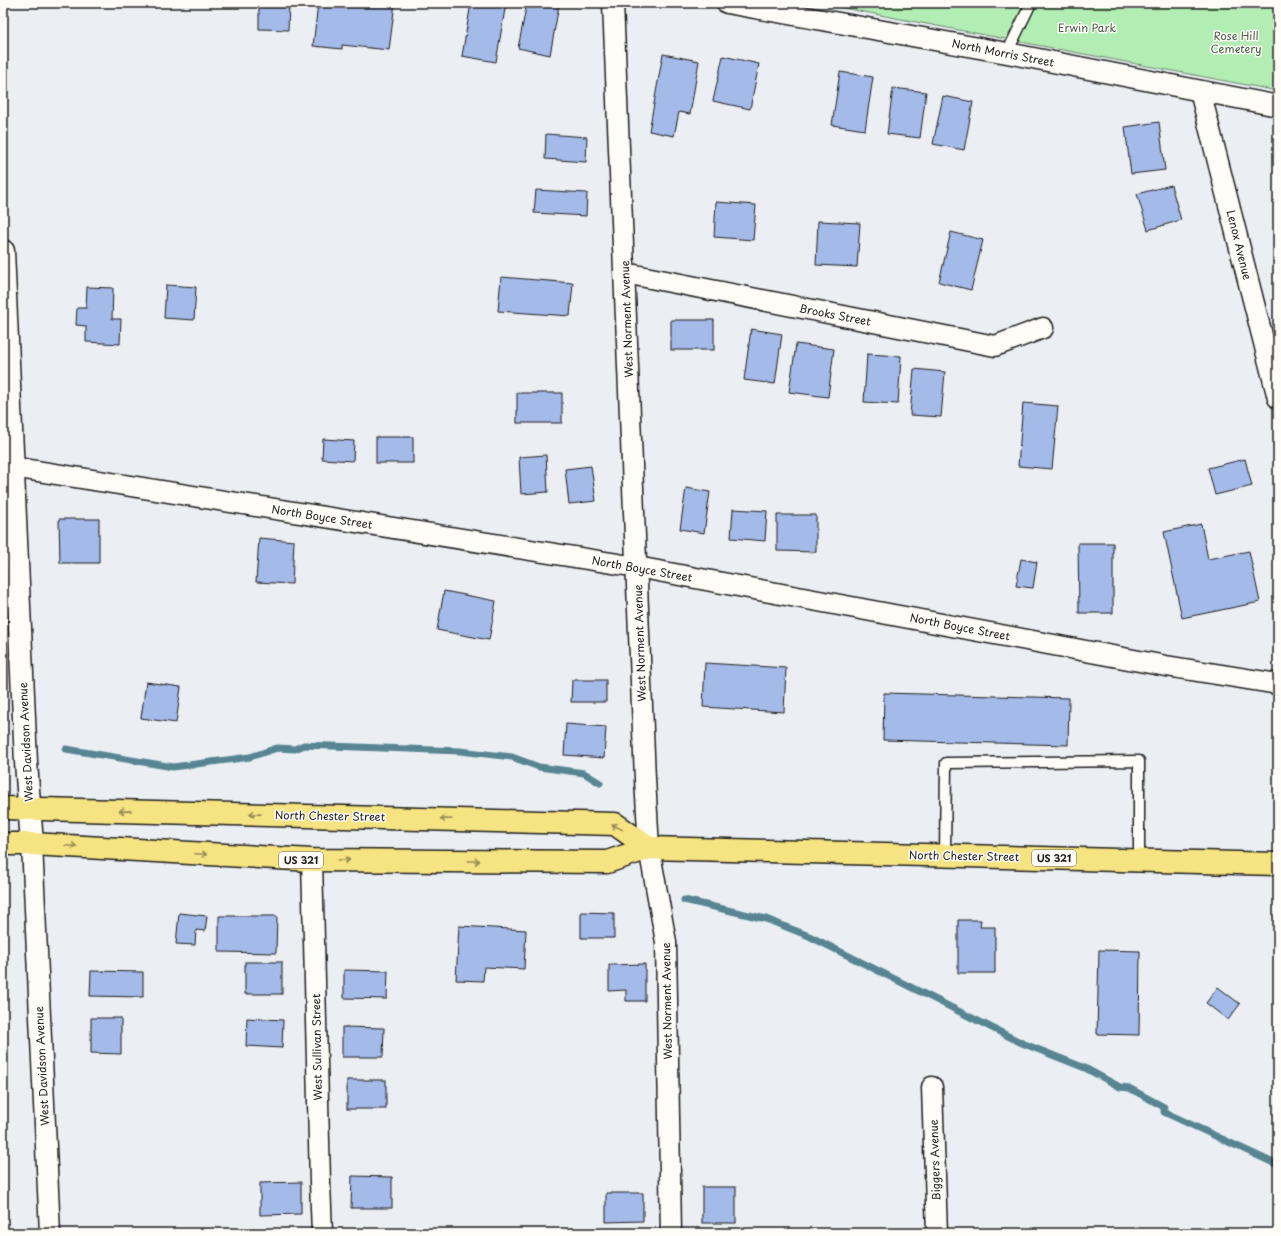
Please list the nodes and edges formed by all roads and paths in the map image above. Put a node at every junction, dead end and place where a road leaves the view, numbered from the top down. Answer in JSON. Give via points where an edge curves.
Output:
{"nodes":[{"id":1,"x":613,"y":3,"type":"edge"},
{"id":2,"x":727,"y":3,"type":"edge"},
{"id":3,"x":1031,"y":3,"type":"edge"},
{"id":4,"x":1007,"y":53,"type":"junction"},
{"id":5,"x":1200,"y":91,"type":"junction"},
{"id":6,"x":1278,"y":106,"type":"edge"},
{"id":7,"x":3,"y":252,"type":"edge"},
{"id":8,"x":625,"y":273,"type":"junction"},
{"id":9,"x":1042,"y":328,"type":"dead end"},
{"id":10,"x":1278,"y":398,"type":"edge"},
{"id":11,"x":8,"y":467,"type":"edge"},
{"id":12,"x":637,"y":567,"type":"junction"},
{"id":13,"x":1278,"y":684,"type":"edge"},
{"id":14,"x":3,"y":808,"type":"edge"},
{"id":15,"x":30,"y":809,"type":"junction"},
{"id":16,"x":3,"y":844,"type":"edge"},
{"id":17,"x":32,"y":844,"type":"junction"},
{"id":18,"x":649,"y":848,"type":"junction"},
{"id":19,"x":945,"y":855,"type":"junction"},
{"id":20,"x":312,"y":860,"type":"junction"},
{"id":21,"x":1139,"y":860,"type":"junction"},
{"id":22,"x":1278,"y":864,"type":"edge"},
{"id":23,"x":932,"y":1087,"type":"dead end"},
{"id":24,"x":50,"y":1233,"type":"edge"},
{"id":25,"x":322,"y":1233,"type":"edge"},
{"id":26,"x":671,"y":1233,"type":"edge"},
{"id":27,"x":937,"y":1233,"type":"edge"}],
"edges":[{"from":1,"to":8,"type":"street","name":"West Norment Avenue"},
{"from":2,"to":4,"type":"street","name":"North Morris Street"},
{"from":3,"to":4,"type":"lane"},
{"from":4,"to":5,"type":"street","name":"North Morris Street"},
{"from":5,"to":6,"type":"street","name":"North Morris Street"},
{"from":5,"to":10,"type":"street","name":"Lenox Avenue"},
{"from":7,"to":11,"type":"street","name":"West Davidson Avenue"},
{"from":8,"to":9,"type":"street","name":"Brooks Street","via":[[995,346]]},
{"from":8,"to":12,"type":"street","name":"West Norment Avenue"},
{"from":11,"to":12,"type":"street","name":"North Boyce Street"},
{"from":11,"to":15,"type":"street","name":"West Davidson Avenue"},
{"from":12,"to":13,"type":"street","name":"North Boyce Street","via":[[1166,666]]},
{"from":12,"to":18,"type":"street","name":"West Norment Avenue"},
{"from":14,"to":15,"type":"main road","name":"North Chester Street"},
{"from":15,"to":17,"type":"street","name":"West Davidson Avenue"},
{"from":18,"to":15,"type":"main road","name":"North Chester Street","one_way":true,"via":[[615,824]]},
{"from":16,"to":17,"type":"main road","name":"North Chester Street","number":"US 321"},
{"from":17,"to":20,"type":"main road","name":"North Chester Street","number":"US 321","one_way":true},
{"from":17,"to":24,"type":"street","name":"West Davidson Avenue"},
{"from":18,"to":19,"type":"main road","name":"North Chester Street","number":"US 321"},
{"from":20,"to":18,"type":"main road","name":"North Chester Street","number":"US 321","one_way":true,"via":[[607,862]]},
{"from":18,"to":26,"type":"street","name":"West Norment Avenue","via":[[666,942]]},
{"from":19,"to":21,"type":"main road","name":"North Chester Street","number":"US 321"},
{"from":19,"to":21,"type":"lane","via":[[946,763],[1139,761]]},
{"from":20,"to":25,"type":"street","name":"West Sullivan Street"},
{"from":21,"to":22,"type":"main road","name":"North Chester Street","number":"US 321"},
{"from":23,"to":27,"type":"street","name":"Biggers Avenue"}]}
